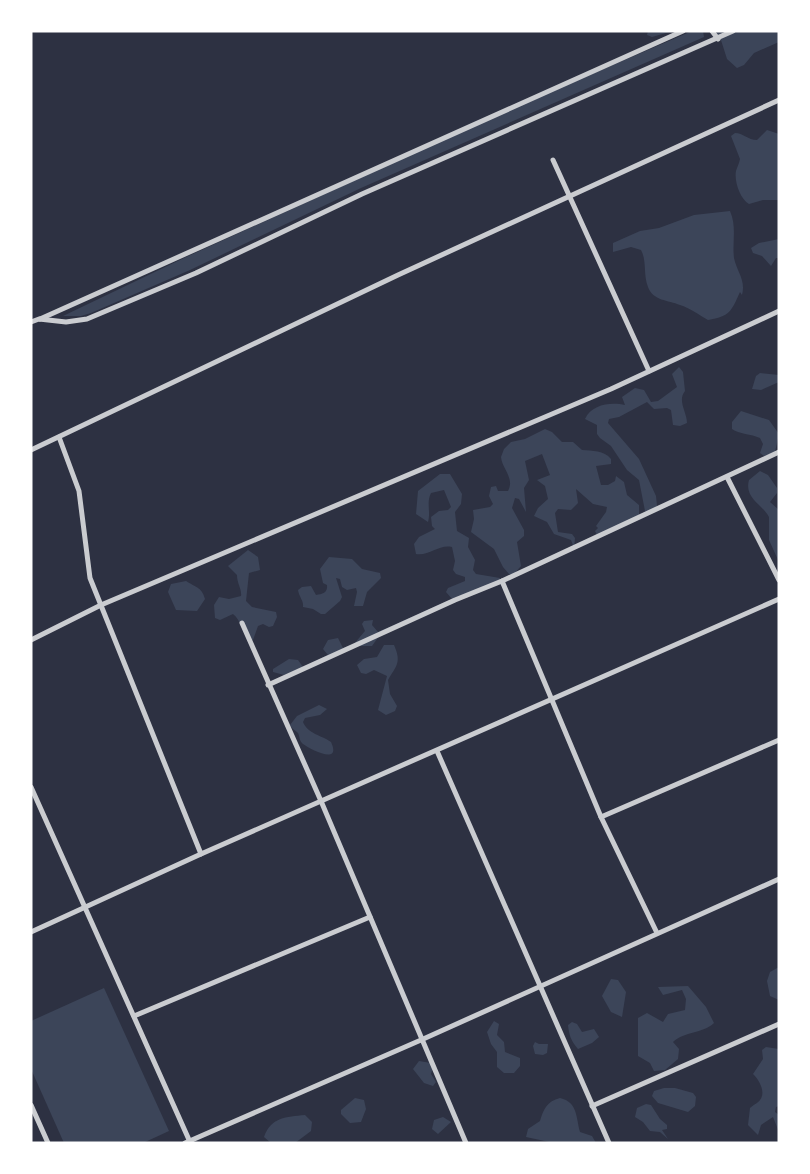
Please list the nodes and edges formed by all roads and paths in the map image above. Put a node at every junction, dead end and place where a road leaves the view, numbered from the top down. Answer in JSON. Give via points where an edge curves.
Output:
{"nodes":[{"id":1,"x":683,"y":31,"type":"edge"},
{"id":2,"x":712,"y":31,"type":"edge"},
{"id":3,"x":733,"y":31,"type":"edge"},
{"id":4,"x":718,"y":39,"type":"junction"},
{"id":5,"x":779,"y":100,"type":"edge"},
{"id":6,"x":553,"y":160,"type":"dead end"},
{"id":7,"x":571,"y":197,"type":"junction"},
{"id":8,"x":779,"y":311,"type":"edge"},
{"id":9,"x":40,"y":319,"type":"junction"},
{"id":10,"x":31,"y":322,"type":"edge"},
{"id":11,"x":649,"y":371,"type":"junction"},
{"id":12,"x":60,"y":437,"type":"junction"},
{"id":13,"x":31,"y":450,"type":"edge"},
{"id":14,"x":779,"y":452,"type":"edge"},
{"id":15,"x":727,"y":477,"type":"junction"},
{"id":16,"x":779,"y":580,"type":"edge"},
{"id":17,"x":502,"y":581,"type":"junction"},
{"id":18,"x":779,"y":599,"type":"edge"},
{"id":19,"x":101,"y":605,"type":"junction"},
{"id":20,"x":242,"y":623,"type":"dead end"},
{"id":21,"x":31,"y":640,"type":"edge"},
{"id":22,"x":268,"y":685,"type":"junction"},
{"id":23,"x":552,"y":699,"type":"junction"},
{"id":24,"x":779,"y":740,"type":"edge"},
{"id":25,"x":437,"y":751,"type":"junction"},
{"id":26,"x":31,"y":787,"type":"edge"},
{"id":27,"x":321,"y":801,"type":"junction"},
{"id":28,"x":601,"y":817,"type":"junction"},
{"id":29,"x":201,"y":854,"type":"junction"},
{"id":30,"x":779,"y":879,"type":"edge"},
{"id":31,"x":85,"y":907,"type":"junction"},
{"id":32,"x":370,"y":917,"type":"junction"},
{"id":33,"x":31,"y":932,"type":"edge"},
{"id":34,"x":657,"y":933,"type":"junction"},
{"id":35,"x":540,"y":986,"type":"junction"},
{"id":36,"x":134,"y":1016,"type":"junction"},
{"id":37,"x":779,"y":1024,"type":"edge"},
{"id":38,"x":421,"y":1040,"type":"junction"},
{"id":39,"x":31,"y":1105,"type":"edge"},
{"id":40,"x":592,"y":1106,"type":"junction"},
{"id":41,"x":188,"y":1142,"type":"edge"},
{"id":42,"x":48,"y":1143,"type":"edge"},
{"id":43,"x":466,"y":1143,"type":"edge"},
{"id":44,"x":609,"y":1143,"type":"edge"}],
"edges":[{"from":1,"to":9,"type":"street"},
{"from":2,"to":4,"type":"street"},
{"from":3,"to":4,"type":"street"},
{"from":4,"to":9,"type":"street","via":[[508,129],[194,274],[86,319],[66,322]]},
{"from":5,"to":7,"type":"street"},
{"from":6,"to":7,"type":"street"},
{"from":7,"to":11,"type":"street"},
{"from":7,"to":12,"type":"street"},
{"from":8,"to":11,"type":"street"},
{"from":9,"to":10,"type":"street"},
{"from":11,"to":19,"type":"street"},
{"from":12,"to":13,"type":"street"},
{"from":12,"to":19,"type":"street","via":[[79,490],[90,578]]},
{"from":14,"to":15,"type":"street"},
{"from":15,"to":16,"type":"street"},
{"from":15,"to":17,"type":"street"},
{"from":17,"to":22,"type":"street"},
{"from":17,"to":23,"type":"street"},
{"from":18,"to":23,"type":"street"},
{"from":19,"to":21,"type":"street"},
{"from":19,"to":29,"type":"street"},
{"from":20,"to":22,"type":"street"},
{"from":22,"to":27,"type":"street"},
{"from":23,"to":25,"type":"street"},
{"from":23,"to":28,"type":"street"},
{"from":24,"to":28,"type":"street"},
{"from":25,"to":27,"type":"street"},
{"from":25,"to":35,"type":"street"},
{"from":26,"to":31,"type":"street"},
{"from":27,"to":29,"type":"street"},
{"from":27,"to":32,"type":"street"},
{"from":28,"to":34,"type":"street"},
{"from":29,"to":31,"type":"street"},
{"from":30,"to":34,"type":"street"},
{"from":31,"to":33,"type":"street"},
{"from":31,"to":36,"type":"street"},
{"from":32,"to":36,"type":"street"},
{"from":32,"to":38,"type":"street"},
{"from":34,"to":35,"type":"street"},
{"from":35,"to":38,"type":"street"},
{"from":35,"to":40,"type":"street"},
{"from":36,"to":41,"type":"street"},
{"from":37,"to":40,"type":"street"},
{"from":38,"to":41,"type":"street"},
{"from":38,"to":43,"type":"street"},
{"from":39,"to":42,"type":"street"},
{"from":40,"to":44,"type":"street"}]}
